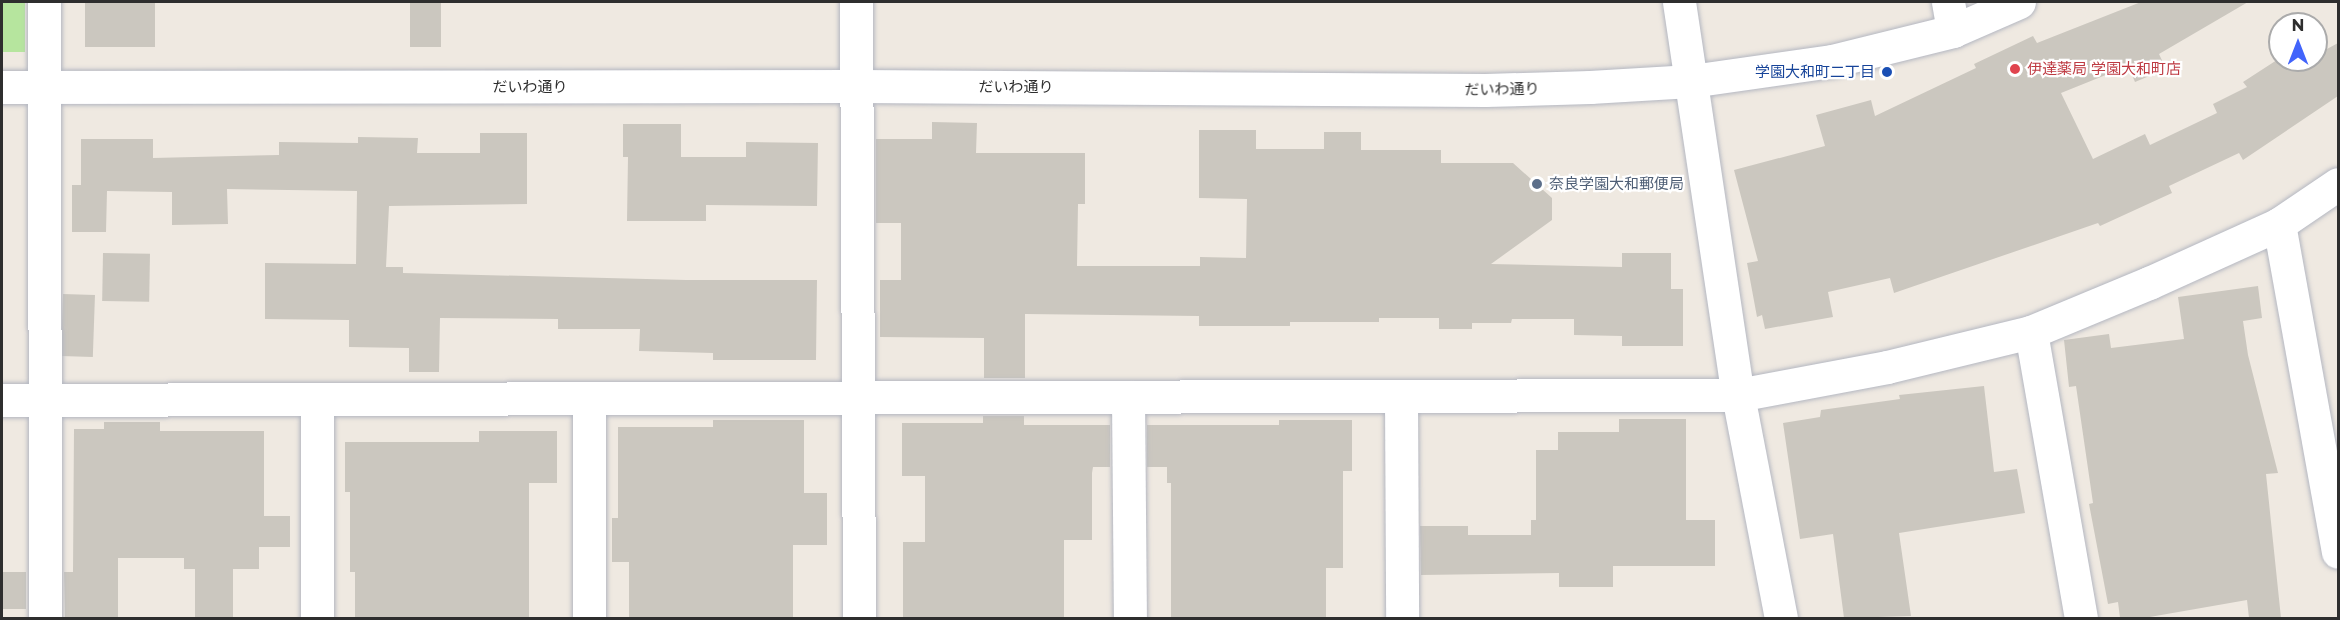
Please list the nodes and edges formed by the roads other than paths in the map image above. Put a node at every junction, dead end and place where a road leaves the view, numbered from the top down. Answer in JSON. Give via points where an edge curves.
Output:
{"nodes":[{"id":1,"x":44,"y":2,"type":"edge"},
{"id":2,"x":856,"y":2,"type":"edge"},
{"id":3,"x":1679,"y":2,"type":"edge"},
{"id":4,"x":2019,"y":2,"type":"edge"},
{"id":5,"x":1950,"y":16,"type":"edge"},
{"id":6,"x":1690,"y":81,"type":"junction"},
{"id":7,"x":2,"y":87,"type":"edge"},
{"id":8,"x":44,"y":87,"type":"junction"},
{"id":9,"x":857,"y":87,"type":"junction"},
{"id":10,"x":2338,"y":184,"type":"edge"},
{"id":11,"x":2279,"y":224,"type":"junction"},
{"id":12,"x":2031,"y":332,"type":"junction"},
{"id":13,"x":1738,"y":395,"type":"junction"},
{"id":14,"x":1401,"y":396,"type":"junction"},
{"id":15,"x":1128,"y":397,"type":"junction"},
{"id":16,"x":858,"y":398,"type":"junction"},
{"id":17,"x":317,"y":399,"type":"junction"},
{"id":18,"x":589,"y":399,"type":"junction"},
{"id":19,"x":2,"y":400,"type":"edge"},
{"id":20,"x":45,"y":400,"type":"junction"},
{"id":21,"x":2330,"y":459,"type":"edge"},
{"id":22,"x":2338,"y":552,"type":"edge"},
{"id":23,"x":45,"y":618,"type":"edge"},
{"id":24,"x":317,"y":618,"type":"edge"},
{"id":25,"x":589,"y":618,"type":"edge"},
{"id":26,"x":859,"y":618,"type":"edge"},
{"id":27,"x":1130,"y":618,"type":"edge"},
{"id":28,"x":1402,"y":618,"type":"edge"},
{"id":29,"x":1781,"y":618,"type":"edge"},
{"id":30,"x":2081,"y":618,"type":"edge"}],
"edges":[{"from":1,"to":8,"type":"street"},
{"from":2,"to":9,"type":"street"},
{"from":3,"to":6,"type":"street"},
{"from":4,"to":5,"type":"street","name":"だいわ通り"},
{"from":5,"to":6,"type":"street","name":"だいわ通り","via":[[1832,61]]},
{"from":6,"to":9,"type":"street","name":"だいわ通り","via":[[1485,90]]},
{"from":6,"to":13,"type":"street"},
{"from":7,"to":8,"type":"street","name":"だいわ通り"},
{"from":8,"to":9,"type":"street","name":"だいわ通り"},
{"from":8,"to":20,"type":"street"},
{"from":9,"to":16,"type":"street"},
{"from":10,"to":11,"type":"street"},
{"from":11,"to":12,"type":"street","via":[[2149,284]]},
{"from":11,"to":21,"type":"street"},
{"from":12,"to":13,"type":"street","via":[[1887,367]]},
{"from":12,"to":30,"type":"street"},
{"from":13,"to":14,"type":"street"},
{"from":13,"to":29,"type":"street"},
{"from":14,"to":15,"type":"street"},
{"from":14,"to":28,"type":"street"},
{"from":15,"to":16,"type":"street"},
{"from":15,"to":27,"type":"street"},
{"from":16,"to":18,"type":"street"},
{"from":16,"to":26,"type":"street"},
{"from":17,"to":18,"type":"street"},
{"from":17,"to":20,"type":"street"},
{"from":17,"to":24,"type":"street"},
{"from":18,"to":25,"type":"street"},
{"from":19,"to":20,"type":"street"},
{"from":20,"to":23,"type":"street"},
{"from":21,"to":22,"type":"street"}]}
